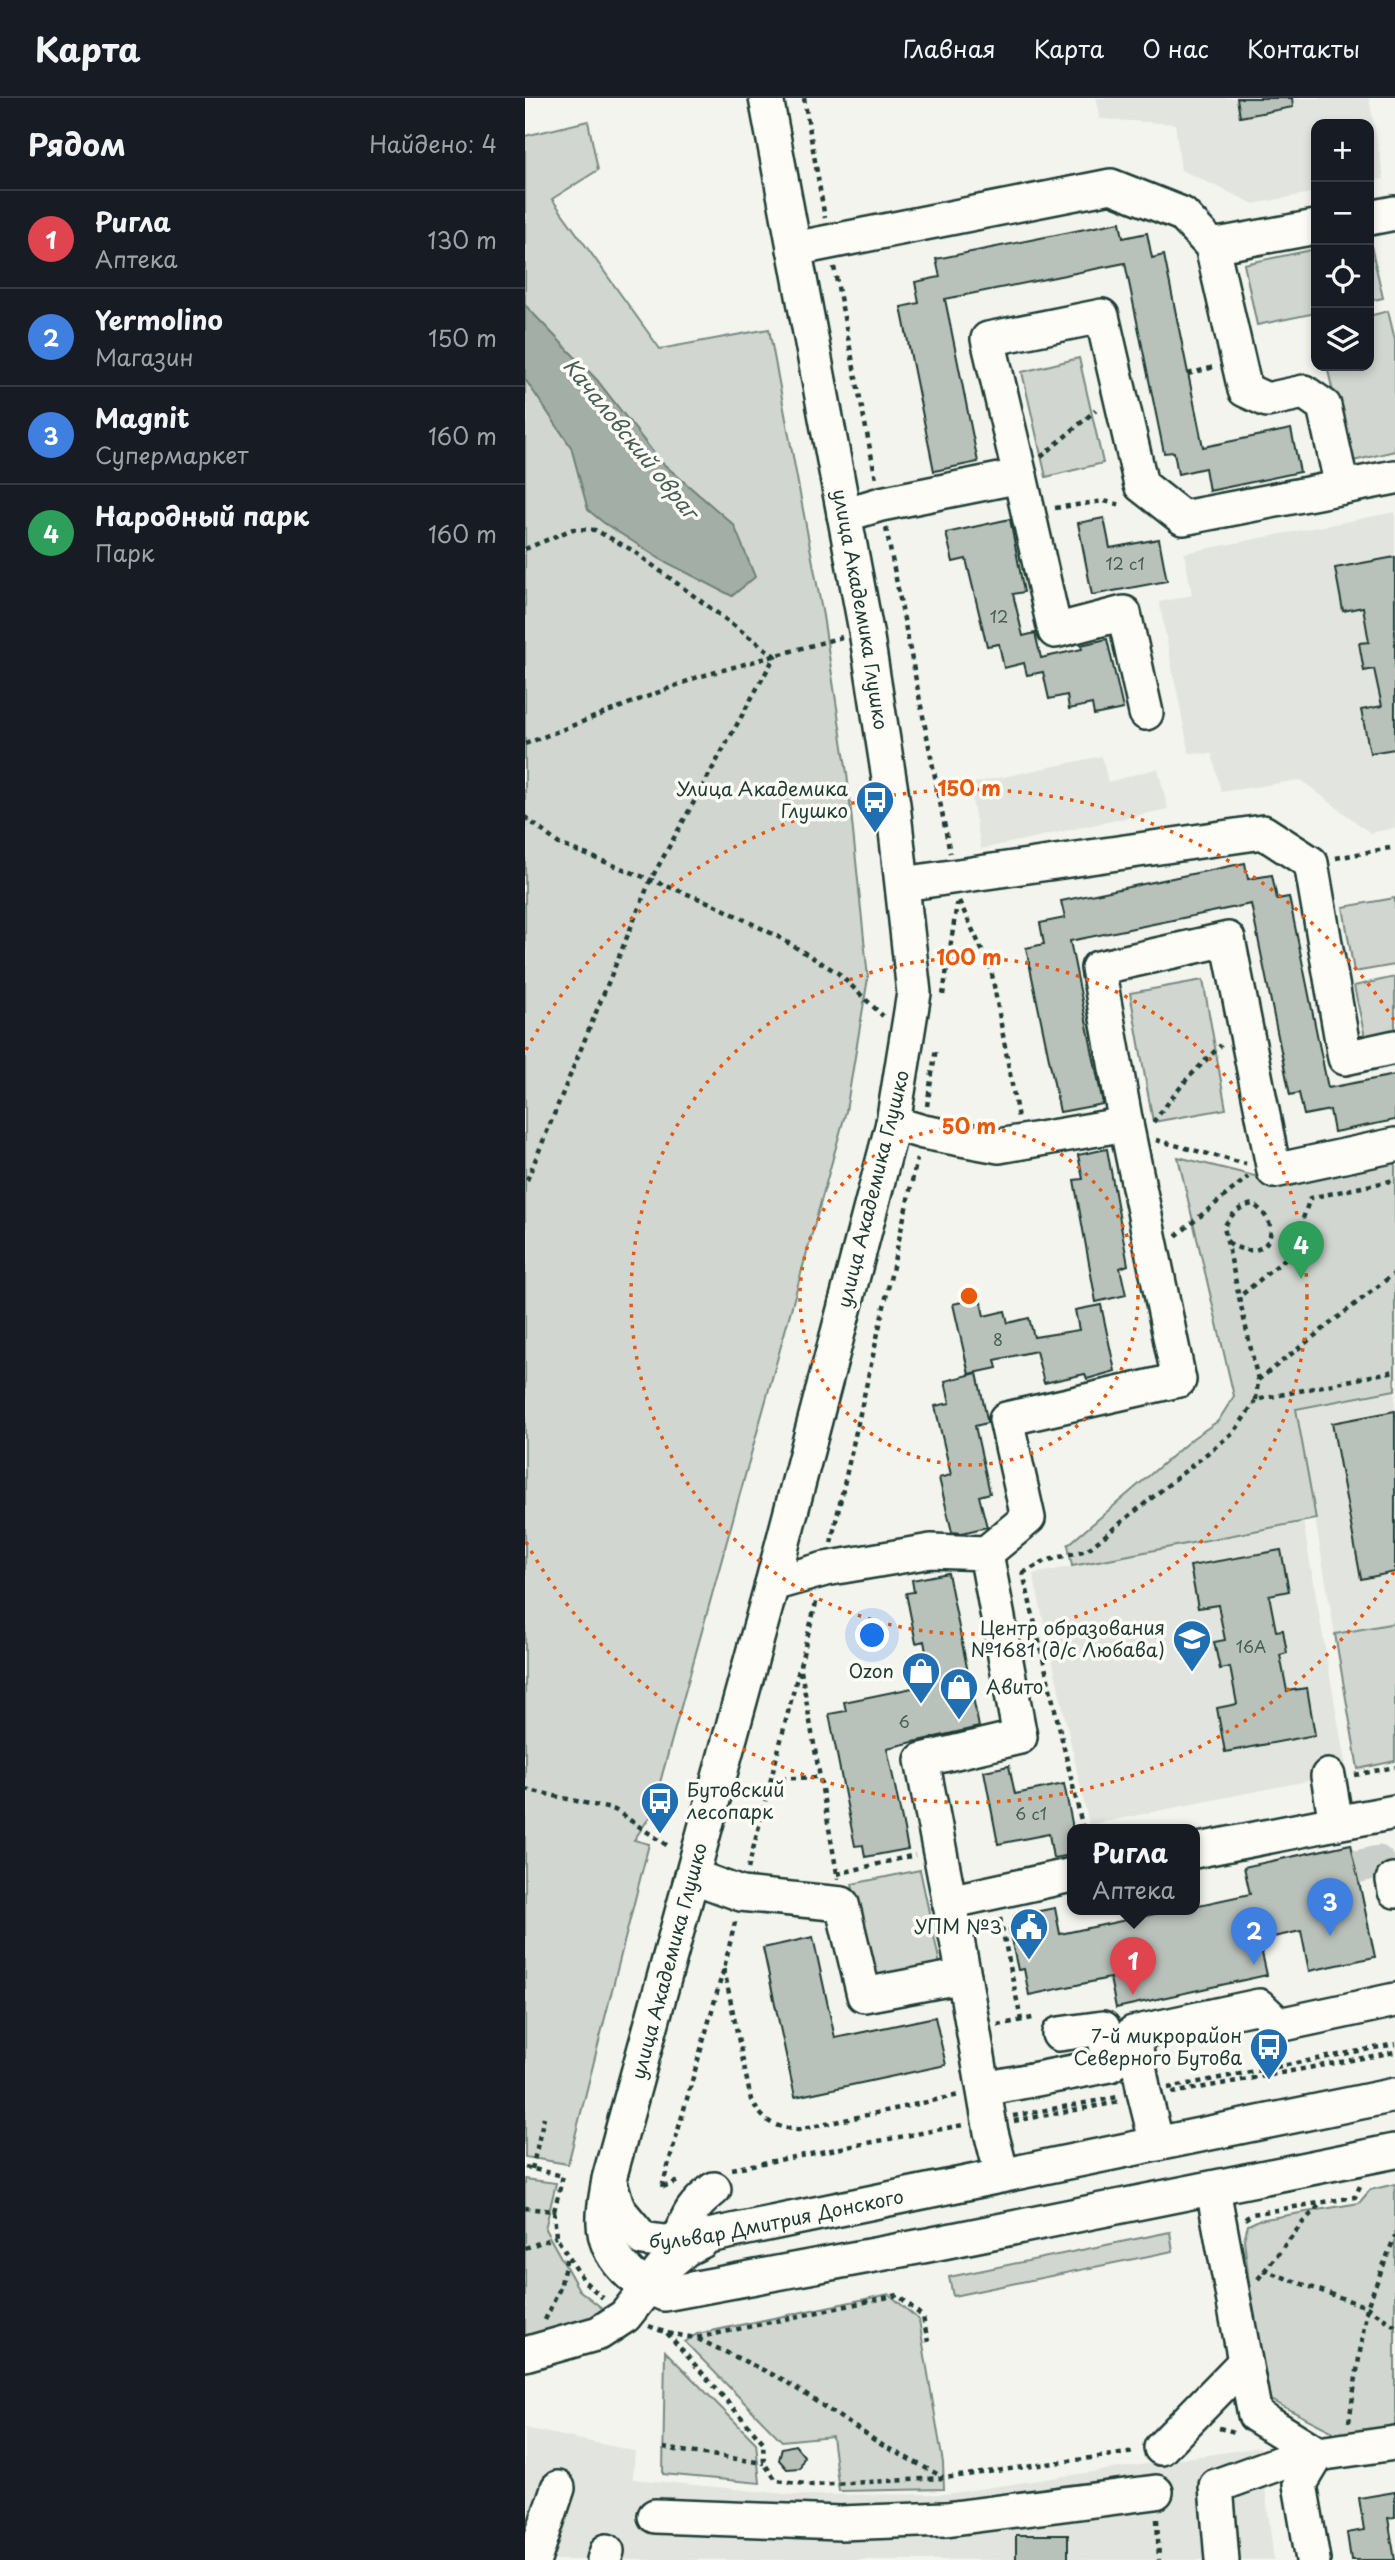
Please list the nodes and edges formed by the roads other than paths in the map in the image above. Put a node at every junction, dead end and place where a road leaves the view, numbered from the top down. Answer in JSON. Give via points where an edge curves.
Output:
{"nodes":[{"id":1,"x":766,"y":98,"type":"edge"},
{"id":2,"x":1395,"y":213,"type":"edge"},
{"id":3,"x":1374,"y":217,"type":"edge"},
{"id":4,"x":1311,"y":228,"type":"edge"},
{"id":5,"x":1212,"y":246,"type":"junction"},
{"id":6,"x":795,"y":249,"type":"junction"},
{"id":7,"x":1020,"y":476,"type":"junction"},
{"id":8,"x":1395,"y":477,"type":"edge"},
{"id":9,"x":1342,"y":487,"type":"junction"},
{"id":10,"x":844,"y":515,"type":"junction"},
{"id":11,"x":1146,"y":713,"type":"dead end"},
{"id":12,"x":903,"y":884,"type":"junction"},
{"id":13,"x":1395,"y":1047,"type":"edge"},
{"id":14,"x":908,"y":1128,"type":"junction"},
{"id":15,"x":1134,"y":1130,"type":"junction"},
{"id":16,"x":1395,"y":1145,"type":"edge"},
{"id":17,"x":987,"y":1559,"type":"junction"},
{"id":18,"x":772,"y":1584,"type":"junction"},
{"id":19,"x":1328,"y":1781,"type":"road end"},
{"id":20,"x":1395,"y":1812,"type":"edge"},
{"id":21,"x":1336,"y":1823,"type":"junction"},
{"id":22,"x":1200,"y":1850,"type":"edge"},
{"id":23,"x":692,"y":1876,"type":"junction"},
{"id":24,"x":1067,"y":1876,"type":"edge"},
{"id":25,"x":949,"y":1902,"type":"junction"},
{"id":26,"x":964,"y":1976,"type":"junction"},
{"id":27,"x":1395,"y":2000,"type":"edge"},
{"id":28,"x":1059,"y":2034,"type":"dead end"},
{"id":29,"x":1395,"y":2095,"type":"edge"},
{"id":30,"x":987,"y":2105,"type":"junction"},
{"id":31,"x":1157,"y":2144,"type":"junction"},
{"id":32,"x":1395,"y":2151,"type":"edge"},
{"id":33,"x":1002,"y":2175,"type":"junction"},
{"id":34,"x":609,"y":2179,"type":"junction"},
{"id":35,"x":717,"y":2180,"type":"road end"},
{"id":36,"x":1213,"y":2189,"type":"junction"},
{"id":37,"x":713,"y":2235,"type":"junction"},
{"id":38,"x":680,"y":2240,"type":"junction"},
{"id":39,"x":646,"y":2287,"type":"junction"},
{"id":40,"x":525,"y":2354,"type":"edge"},
{"id":41,"x":1244,"y":2363,"type":"junction"},
{"id":42,"x":1395,"y":2443,"type":"edge"},
{"id":43,"x":1161,"y":2448,"type":"road end"},
{"id":44,"x":1332,"y":2453,"type":"junction"},
{"id":45,"x":558,"y":2488,"type":"dead end"},
{"id":46,"x":1156,"y":2492,"type":"dead end"},
{"id":47,"x":655,"y":2516,"type":"dead end"},
{"id":48,"x":534,"y":2560,"type":"edge"},
{"id":49,"x":1222,"y":2560,"type":"edge"},
{"id":50,"x":1313,"y":2560,"type":"edge"}],
"edges":[{"from":1,"to":6,"type":"street","name":"улица Академика Глушко"},
{"from":2,"to":3,"type":"street"},
{"from":4,"to":5,"type":"street"},
{"from":5,"to":6,"type":"street","via":[[1182,214],[1111,186]]},
{"from":5,"to":9,"type":"street","via":[[1245,390],[1267,400],[1304,392],[1324,406]]},
{"from":6,"to":10,"type":"street","name":"улица Академика Глушко"},
{"from":7,"to":9,"type":"street","via":[[988,339],[1102,316],[1141,485],[1183,518]]},
{"from":7,"to":10,"type":"street"},
{"from":7,"to":11,"type":"street","via":[[1055,631],[1124,613]]},
{"from":8,"to":9,"type":"street"},
{"from":10,"to":12,"type":"street","name":"улица Академика Глушко","via":[[879,707]]},
{"from":12,"to":13,"type":"street","via":[[1263,832],[1311,863],[1345,1058]]},
{"from":12,"to":14,"type":"street","name":"улица Академика Глушко","via":[[914,993]]},
{"from":14,"to":15,"type":"street","via":[[999,1146]]},
{"from":14,"to":18,"type":"street","name":"улица Академика Глушко"},
{"from":15,"to":16,"type":"street","via":[[1098,968],[1228,939],[1266,1169]]},
{"from":15,"to":17,"type":"street","via":[[1179,1380],[1006,1419],[1028,1517]]},
{"from":17,"to":18,"type":"street","via":[[931,1551],[825,1569]]},
{"from":17,"to":25,"type":"street","via":[[1020,1737],[922,1760]]},
{"from":18,"to":23,"type":"street","name":"улица Академика Глушко"},
{"from":19,"to":21,"type":"street"},
{"from":20,"to":21,"type":"street"},
{"from":21,"to":22,"type":"street"},
{"from":23,"to":26,"type":"street","via":[[741,1895],[840,1889],[864,1995]]},
{"from":23,"to":34,"type":"street","name":"улица Академика Глушко"},
{"from":24,"to":25,"type":"street"},
{"from":25,"to":26,"type":"street"},
{"from":26,"to":30,"type":"street"},
{"from":27,"to":31,"type":"street","via":[[1279,2025],[1259,2006],[1133,2033]]},
{"from":28,"to":30,"type":"street","via":[[1103,2028],[1110,2065]]},
{"from":29,"to":31,"type":"street","name":"бульвар Дмитрия Донского"},
{"from":30,"to":33,"type":"street"},
{"from":31,"to":33,"type":"street","name":"бульвар Дмитрия Донского"},
{"from":32,"to":36,"type":"street"},
{"from":33,"to":37,"type":"street","name":"бульвар Дмитрия Донского"},
{"from":34,"to":38,"type":"street","name":"бульвар Дмитрия Донского","via":[[618,2209],[643,2239]]},
{"from":34,"to":39,"type":"street","via":[[604,2222],[607,2241],[620,2265]]},
{"from":35,"to":38,"type":"street","via":[[685,2221]]},
{"from":36,"to":39,"type":"street","via":[[664,2294]]},
{"from":36,"to":41,"type":"street"},
{"from":37,"to":38,"type":"street","name":"бульвар Дмитрия Донского"},
{"from":37,"to":39,"type":"street","via":[[686,2249]]},
{"from":39,"to":40,"type":"street","via":[[625,2316],[599,2333]]},
{"from":41,"to":43,"type":"street"},
{"from":41,"to":44,"type":"street","via":[[1255,2415]]},
{"from":42,"to":44,"type":"street"},
{"from":44,"to":49,"type":"street","via":[[1288,2460],[1216,2486]]},
{"from":44,"to":50,"type":"street","via":[[1300,2484]]},
{"from":45,"to":48,"type":"street"},
{"from":46,"to":47,"type":"street","via":[[946,2519],[840,2523]]}]}
